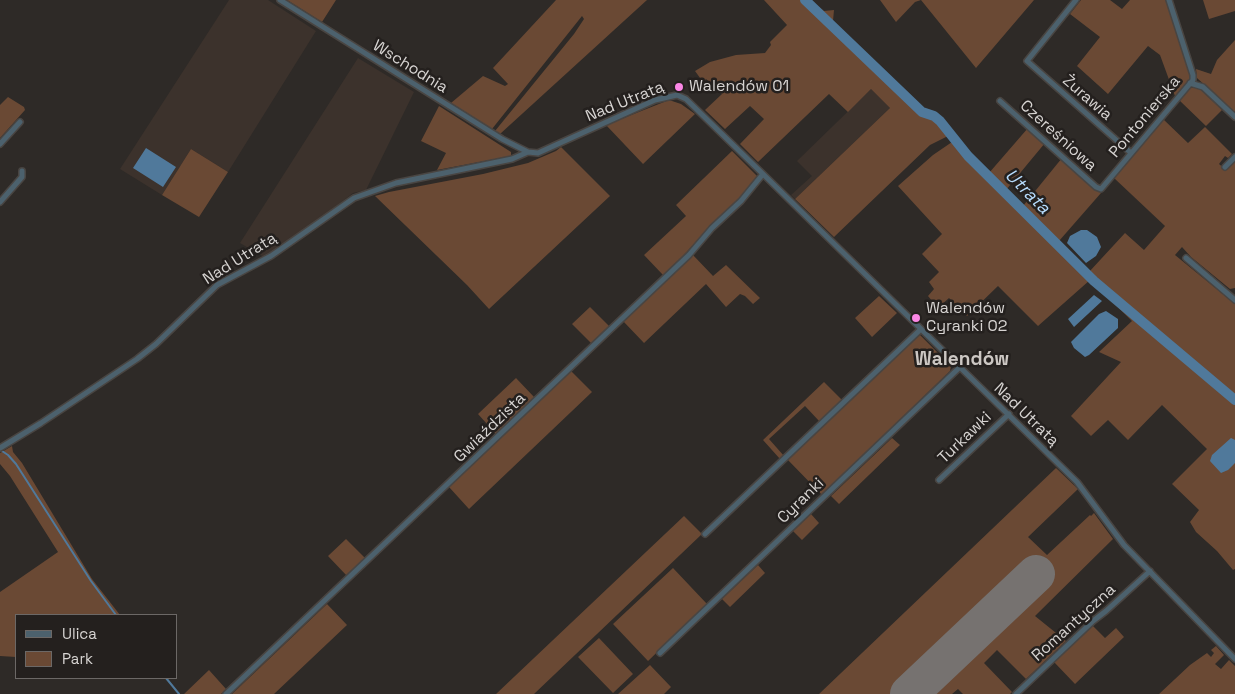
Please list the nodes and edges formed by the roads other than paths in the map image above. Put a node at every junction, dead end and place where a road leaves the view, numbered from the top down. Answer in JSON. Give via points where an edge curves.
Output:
{"nodes":[{"id":1,"x":280,"y":0,"type":"edge"},
{"id":2,"x":1076,"y":0,"type":"edge"},
{"id":3,"x":1169,"y":0,"type":"edge"},
{"id":4,"x":1190,"y":83,"type":"junction"},
{"id":5,"x":1000,"y":101,"type":"dead end"},
{"id":6,"x":1235,"y":118,"type":"edge"},
{"id":7,"x":20,"y":122,"type":"dead end"},
{"id":8,"x":0,"y":144,"type":"edge"},
{"id":9,"x":528,"y":152,"type":"junction"},
{"id":10,"x":1131,"y":153,"type":"junction"},
{"id":11,"x":1235,"y":157,"type":"edge"},
{"id":12,"x":1225,"y":167,"type":"dead end"},
{"id":13,"x":22,"y":171,"type":"dead end"},
{"id":14,"x":764,"y":174,"type":"junction"},
{"id":15,"x":1101,"y":189,"type":"joint"},
{"id":16,"x":0,"y":202,"type":"edge"},
{"id":17,"x":1186,"y":258,"type":"dead end"},
{"id":18,"x":1235,"y":300,"type":"edge"},
{"id":19,"x":921,"y":329,"type":"junction"},
{"id":20,"x":960,"y":367,"type":"junction"},
{"id":21,"x":1008,"y":414,"type":"junction"},
{"id":22,"x":0,"y":448,"type":"edge"},
{"id":23,"x":940,"y":480,"type":"dead end"},
{"id":24,"x":705,"y":534,"type":"dead end"},
{"id":25,"x":1150,"y":571,"type":"junction"},
{"id":26,"x":660,"y":653,"type":"dead end"},
{"id":27,"x":1235,"y":659,"type":"edge"},
{"id":28,"x":226,"y":694,"type":"edge"},
{"id":29,"x":1016,"y":694,"type":"edge"}],
"edges":[{"from":1,"to":9,"type":"street","name":"Wschodnia","via":[[502,139]]},
{"from":2,"to":10,"type":"street","name":"Żurawia","via":[[1027,61]]},
{"from":3,"to":4,"type":"street","name":"Pontonierska","via":[[1193,75]]},
{"from":4,"to":6,"type":"street","via":[[1203,87]]},
{"from":4,"to":10,"type":"street","name":"Pontonierska"},
{"from":5,"to":15,"type":"street","name":"Czereśniowa"},
{"from":7,"to":8,"type":"street"},
{"from":9,"to":14,"type":"street","name":"Nad Utratą","via":[[538,153],[655,100],[677,95],[686,99]]},
{"from":9,"to":22,"type":"street","name":"Nad Utratą","via":[[512,159],[396,183],[354,198],[271,256],[217,284],[137,359]]},
{"from":10,"to":15,"type":"street","name":"Pontonierska"},
{"from":11,"to":12,"type":"street"},
{"from":13,"to":16,"type":"street","via":[[22,177]]},
{"from":14,"to":19,"type":"street","name":"Nad Utratą"},
{"from":14,"to":28,"type":"street","name":"Gwiaździsta","via":[[689,255]]},
{"from":17,"to":18,"type":"street"},
{"from":19,"to":20,"type":"street","name":"Nad Utratą"},
{"from":19,"to":24,"type":"street"},
{"from":20,"to":21,"type":"street","name":"Nad Utratą"},
{"from":20,"to":26,"type":"street","name":"Cyranki"},
{"from":21,"to":23,"type":"street","name":"Turkawki"},
{"from":21,"to":25,"type":"street","name":"Nad Utratą","via":[[1078,482],[1124,545]]},
{"from":25,"to":27,"type":"street","name":"Nad Utratą"},
{"from":25,"to":29,"type":"street","name":"Romantyczna"}]}
